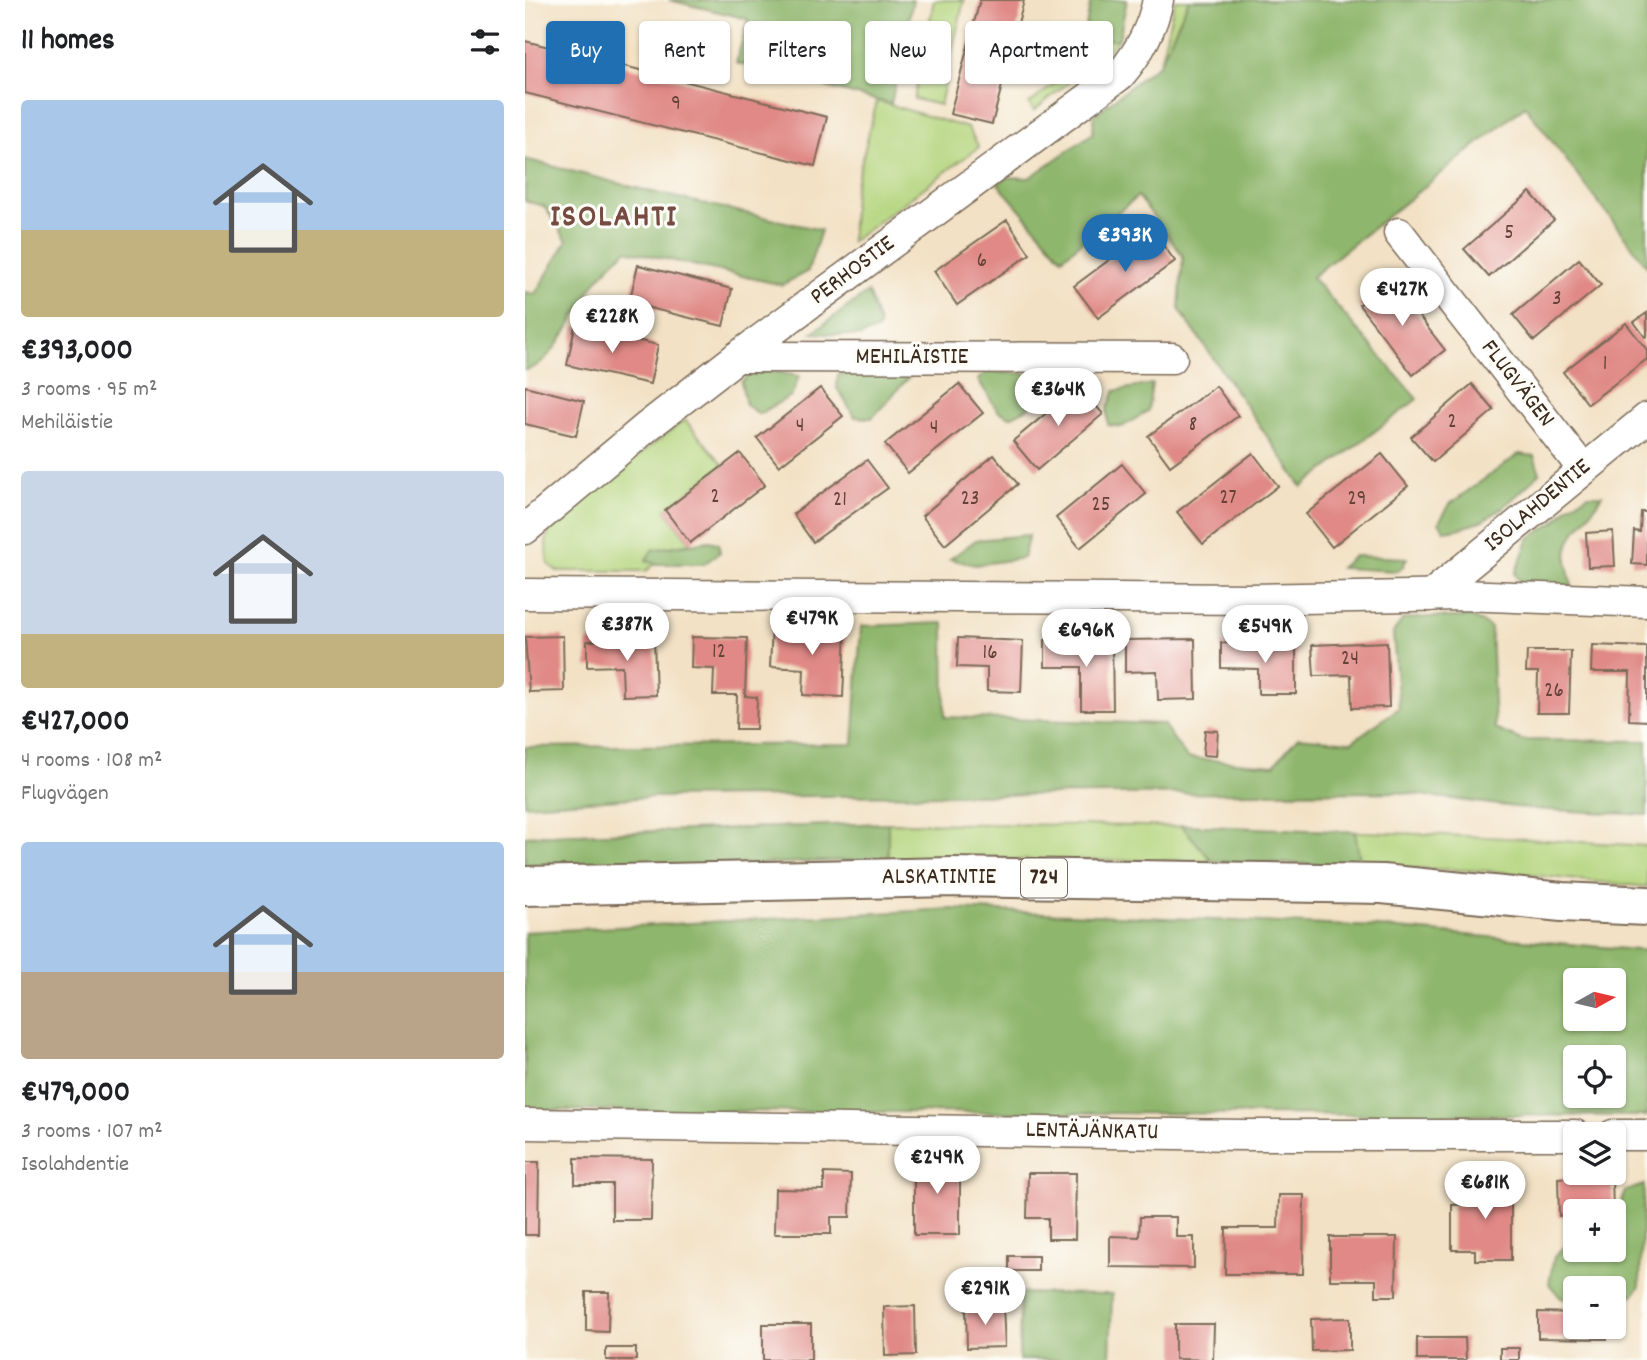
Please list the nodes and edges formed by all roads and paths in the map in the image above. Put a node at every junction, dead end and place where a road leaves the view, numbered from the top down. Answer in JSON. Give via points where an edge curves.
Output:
{"nodes":[{"id":1,"x":1158,"y":0,"type":"edge"},
{"id":2,"x":1399,"y":233,"type":"dead end"},
{"id":3,"x":737,"y":357,"type":"junction"},
{"id":4,"x":1172,"y":358,"type":"dead end"},
{"id":5,"x":1647,"y":418,"type":"edge"},
{"id":6,"x":1583,"y":468,"type":"junction"},
{"id":7,"x":525,"y":529,"type":"edge"},
{"id":8,"x":525,"y":594,"type":"edge"},
{"id":9,"x":1430,"y":596,"type":"junction"},
{"id":10,"x":1647,"y":602,"type":"edge"},
{"id":11,"x":525,"y":886,"type":"edge"},
{"id":12,"x":1562,"y":902,"type":"junction"},
{"id":13,"x":1647,"y":906,"type":"edge"},
{"id":14,"x":1647,"y":916,"type":"edge"},
{"id":15,"x":525,"y":1124,"type":"edge"},
{"id":16,"x":1563,"y":1135,"type":"edge"},
{"id":17,"x":1626,"y":1135,"type":"edge"},
{"id":18,"x":1647,"y":1135,"type":"edge"}],
"edges":[{"from":1,"to":3,"type":"street","name":"PERHOSTIE","via":[[1137,56],[1120,75]]},
{"from":2,"to":6,"type":"street","name":"FLUGVÄGEN"},
{"from":3,"to":4,"type":"street","name":"MEHILÄISTIE"},
{"from":3,"to":7,"type":"street","name":"PERHOSTIE"},
{"from":5,"to":6,"type":"street","name":"ISOLAHDENTIE"},
{"from":6,"to":9,"type":"street","name":"ISOLAHDENTIE"},
{"from":8,"to":9,"type":"street","via":[[1254,600]]},
{"from":9,"to":10,"type":"street"},
{"from":11,"to":12,"type":"main road","name":"ALSKATINTIE","number":"724","via":[[966,877],[1382,884]]},
{"from":12,"to":13,"type":"main road","name":"ALSKATINTIE","number":"724"},
{"from":12,"to":14,"type":"main road","name":"ALSKATINTIE","number":"724"},
{"from":15,"to":16,"type":"street","name":"LENTÄJÄNKATU"},
{"from":17,"to":18,"type":"street"}]}
